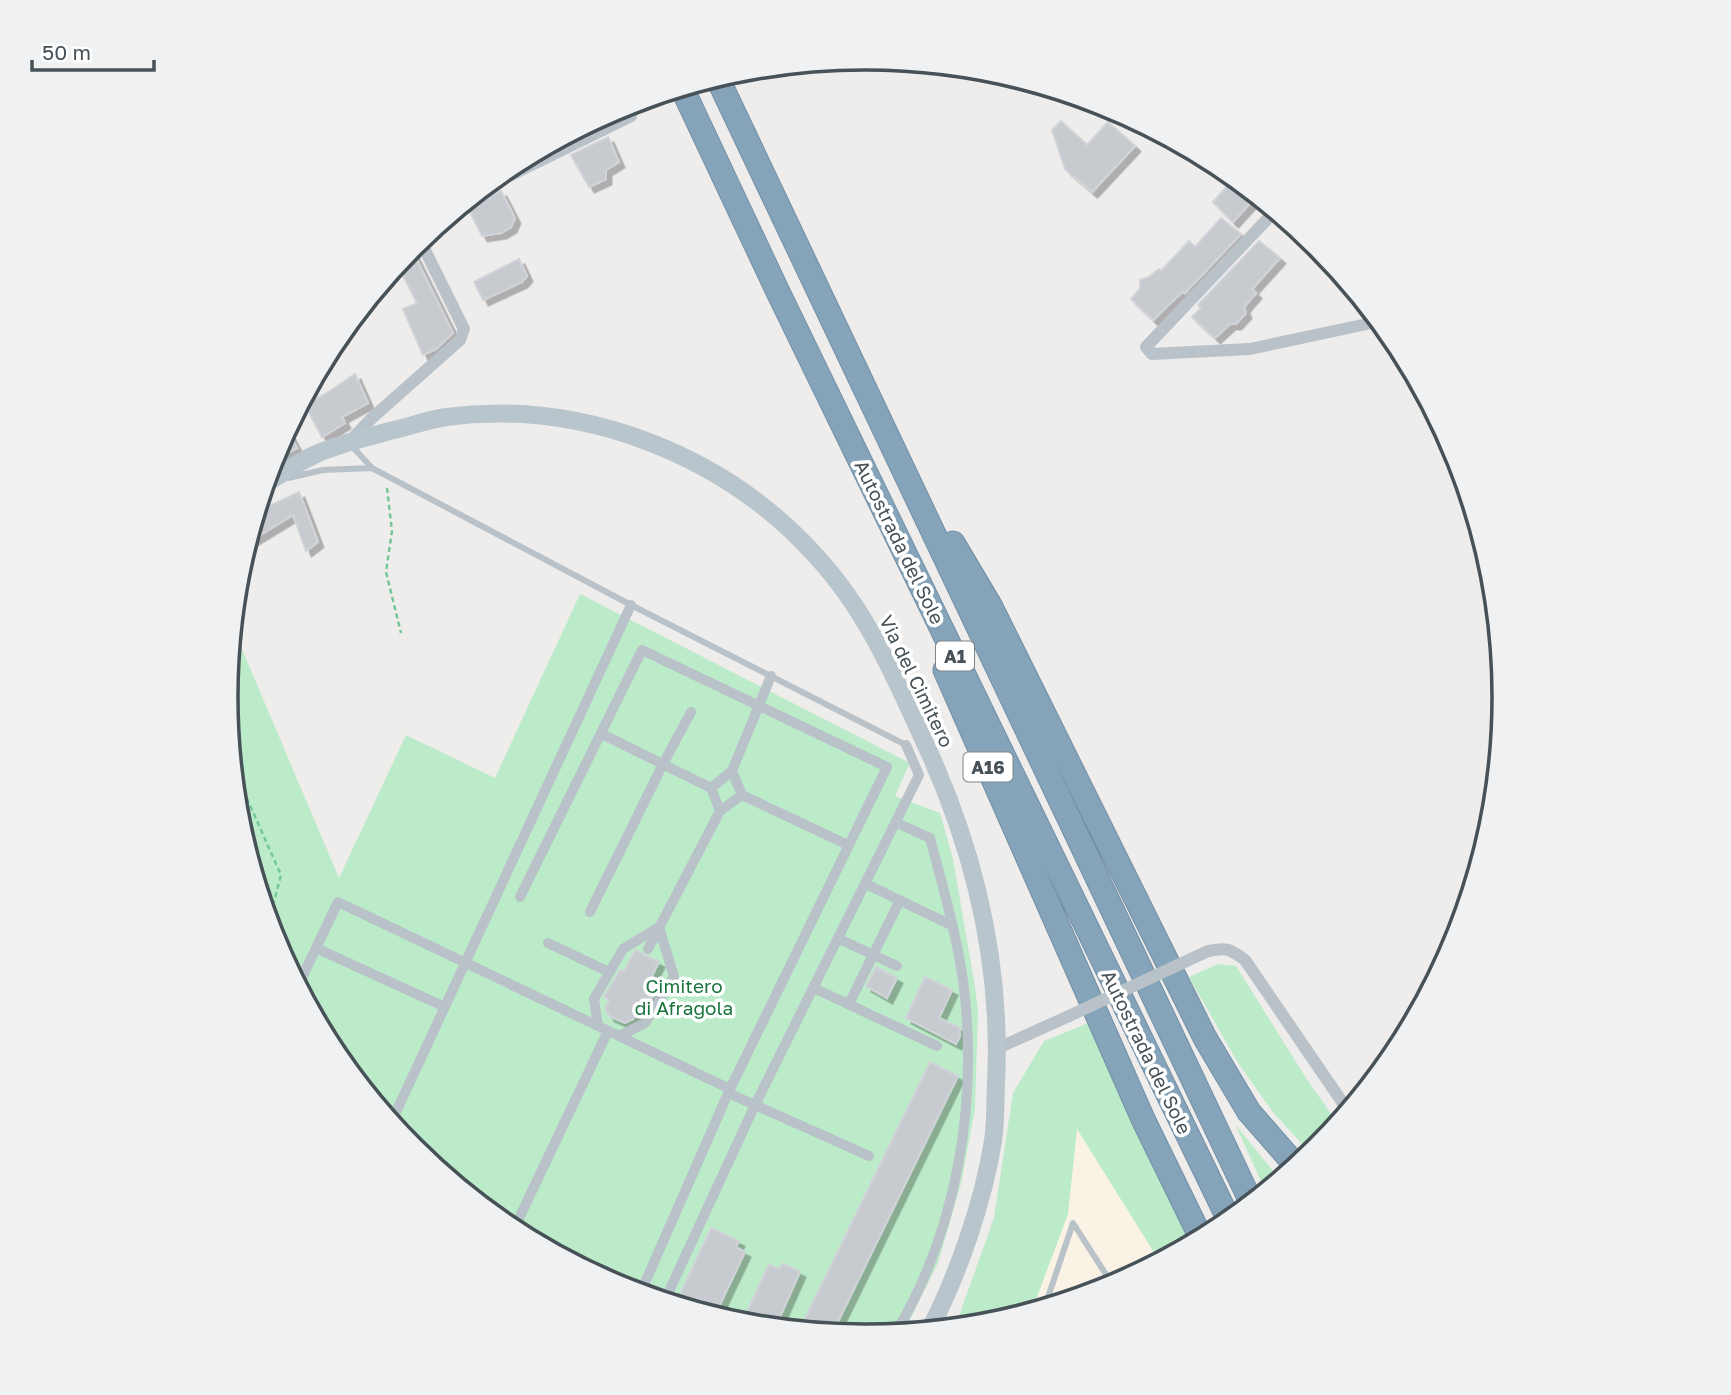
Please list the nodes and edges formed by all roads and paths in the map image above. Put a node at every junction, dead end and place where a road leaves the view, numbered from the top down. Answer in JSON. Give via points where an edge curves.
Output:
{"nodes":[{"id":1,"x":721,"y":87,"type":"edge"},
{"id":2,"x":686,"y":96,"type":"edge"},
{"id":3,"x":631,"y":116,"type":"dead end"},
{"id":4,"x":545,"y":159,"type":"edge"},
{"id":5,"x":1269,"y":218,"type":"edge"},
{"id":6,"x":425,"y":251,"type":"edge"},
{"id":7,"x":778,"y":292,"type":"junction"},
{"id":8,"x":1367,"y":321,"type":"edge"},
{"id":9,"x":879,"y":417,"type":"junction"},
{"id":10,"x":349,"y":442,"type":"junction"},
{"id":11,"x":372,"y":468,"type":"junction"},
{"id":12,"x":279,"y":475,"type":"edge"},
{"id":13,"x":385,"y":475,"type":"junction"},
{"id":14,"x":277,"y":480,"type":"edge"},
{"id":15,"x":631,"y":606,"type":"junction"},
{"id":16,"x":401,"y":633,"type":"dead end"},
{"id":17,"x":771,"y":676,"type":"junction"},
{"id":18,"x":759,"y":706,"type":"junction"},
{"id":19,"x":691,"y":712,"type":"dead end"},
{"id":20,"x":602,"y":734,"type":"junction"},
{"id":21,"x":906,"y":745,"type":"joint"},
{"id":22,"x":663,"y":764,"type":"junction"},
{"id":23,"x":732,"y":771,"type":"junction"},
{"id":24,"x":711,"y":788,"type":"junction"},
{"id":25,"x":742,"y":795,"type":"junction"},
{"id":26,"x":246,"y":796,"type":"edge"},
{"id":27,"x":720,"y":810,"type":"junction"},
{"id":28,"x":897,"y":822,"type":"junction"},
{"id":29,"x":848,"y":845,"type":"junction"},
{"id":30,"x":866,"y":884,"type":"junction"},
{"id":31,"x":520,"y":897,"type":"dead end"},
{"id":32,"x":900,"y":900,"type":"junction"},
{"id":33,"x":273,"y":905,"type":"edge"},
{"id":34,"x":590,"y":912,"type":"dead end"},
{"id":35,"x":953,"y":926,"type":"junction"},
{"id":36,"x":659,"y":927,"type":"junction"},
{"id":37,"x":839,"y":939,"type":"junction"},
{"id":38,"x":548,"y":943,"type":"dead end"},
{"id":39,"x":316,"y":948,"type":"junction"},
{"id":40,"x":648,"y":949,"type":"dead end"},
{"id":41,"x":873,"y":954,"type":"junction"},
{"id":42,"x":465,"y":963,"type":"junction"},
{"id":43,"x":897,"y":966,"type":"dead end"},
{"id":44,"x":609,"y":972,"type":"junction"},
{"id":45,"x":303,"y":975,"type":"edge"},
{"id":46,"x":814,"y":988,"type":"junction"},
{"id":47,"x":849,"y":1004,"type":"junction"},
{"id":48,"x":445,"y":1007,"type":"junction"},
{"id":49,"x":603,"y":1028,"type":"junction"},
{"id":50,"x":619,"y":1036,"type":"junction"},
{"id":51,"x":937,"y":1046,"type":"dead end"},
{"id":52,"x":998,"y":1048,"type":"junction"},
{"id":53,"x":729,"y":1091,"type":"junction"},
{"id":54,"x":1343,"y":1103,"type":"edge"},
{"id":55,"x":755,"y":1105,"type":"junction"},
{"id":56,"x":396,"y":1113,"type":"edge"},
{"id":57,"x":869,"y":1156,"type":"dead end"},
{"id":58,"x":1290,"y":1159,"type":"edge"},
{"id":59,"x":1248,"y":1195,"type":"edge"},
{"id":60,"x":1225,"y":1211,"type":"edge"},
{"id":61,"x":518,"y":1220,"type":"edge"},
{"id":62,"x":1197,"y":1230,"type":"edge"},
{"id":63,"x":1107,"y":1276,"type":"edge"},
{"id":64,"x":644,"y":1284,"type":"edge"},
{"id":65,"x":668,"y":1293,"type":"edge"},
{"id":66,"x":1048,"y":1298,"type":"edge"},
{"id":67,"x":934,"y":1321,"type":"edge"},
{"id":68,"x":900,"y":1324,"type":"edge"}],
"edges":[{"from":1,"to":9,"type":"highway","name":"Autostrada del Sole","number":"A1"},
{"from":2,"to":7,"type":"highway","name":"Autostrada del Sole","number":"A1"},
{"from":3,"to":4,"type":"street"},
{"from":5,"to":8,"type":"street","via":[[1146,347],[1152,354],[1250,349]]},
{"from":6,"to":10,"type":"street","via":[[464,329],[460,340]]},
{"from":7,"to":60,"type":"highway","name":"Autostrada del Sole","number":"A1"},
{"from":7,"to":62,"type":"highway","number":"A16","via":[[1143,1119]]},
{"from":9,"to":58,"type":"highway","via":[[991,607],[1205,1038],[1249,1112]]},
{"from":9,"to":59,"type":"highway","name":"Autostrada del Sole","number":"A1"},
{"from":10,"to":11,"type":"lane","name":"Via del Cimitero"},
{"from":10,"to":12,"type":"main road","name":"Via del Cimitero","via":[[315,454]]},
{"from":10,"to":52,"type":"main road","name":"Via del Cimitero","via":[[443,418],[492,414],[551,417],[600,426],[656,444],[704,467],[782,522],[817,557],[879,644],[942,781],[985,914]]},
{"from":11,"to":13,"type":"lane","name":"Via del Cimitero"},
{"from":11,"to":14,"type":"lane","via":[[323,470]]},
{"from":13,"to":15,"type":"lane","name":"Via del Cimitero"},
{"from":13,"to":16,"type":"path","via":[[392,531],[386,572]]},
{"from":15,"to":17,"type":"lane","name":"Via del Cimitero"},
{"from":15,"to":42,"type":"street"},
{"from":17,"to":18,"type":"street"},
{"from":17,"to":21,"type":"lane","name":"Via del Cimitero"},
{"from":18,"to":20,"type":"street","via":[[642,650]]},
{"from":18,"to":23,"type":"street"},
{"from":18,"to":29,"type":"street","via":[[887,767]]},
{"from":19,"to":22,"type":"street"},
{"from":20,"to":22,"type":"street"},
{"from":20,"to":31,"type":"street"},
{"from":21,"to":28,"type":"street","via":[[919,775]]},
{"from":22,"to":24,"type":"street"},
{"from":22,"to":34,"type":"street"},
{"from":23,"to":24,"type":"street"},
{"from":23,"to":25,"type":"street"},
{"from":24,"to":27,"type":"street"},
{"from":25,"to":27,"type":"street"},
{"from":25,"to":29,"type":"street"},
{"from":26,"to":33,"type":"path","via":[[281,875]]},
{"from":27,"to":36,"type":"street"},
{"from":28,"to":30,"type":"street"},
{"from":28,"to":35,"type":"street","via":[[930,838]]},
{"from":29,"to":53,"type":"street"},
{"from":30,"to":32,"type":"street"},
{"from":30,"to":37,"type":"street"},
{"from":32,"to":35,"type":"street"},
{"from":32,"to":41,"type":"street"},
{"from":35,"to":68,"type":"street","via":[[968,1037],[967,1099],[958,1166],[934,1255]]},
{"from":36,"to":40,"type":"street"},
{"from":36,"to":44,"type":"street","via":[[623,948]]},
{"from":36,"to":50,"type":"street","via":[[674,977],[645,1023]]},
{"from":37,"to":41,"type":"street"},
{"from":37,"to":46,"type":"street"},
{"from":38,"to":44,"type":"street"},
{"from":39,"to":42,"type":"street","via":[[338,902]]},
{"from":39,"to":45,"type":"street"},
{"from":39,"to":48,"type":"street"},
{"from":41,"to":43,"type":"street"},
{"from":41,"to":47,"type":"street"},
{"from":42,"to":48,"type":"street"},
{"from":42,"to":49,"type":"street"},
{"from":44,"to":49,"type":"street","via":[[594,999]]},
{"from":46,"to":47,"type":"street"},
{"from":46,"to":55,"type":"street"},
{"from":47,"to":51,"type":"street"},
{"from":48,"to":56,"type":"street"},
{"from":49,"to":50,"type":"street"},
{"from":49,"to":61,"type":"street"},
{"from":50,"to":53,"type":"street"},
{"from":52,"to":54,"type":"street","bridge":true,"via":[[1221,948],[1245,960]]},
{"from":52,"to":67,"type":"main road","name":"Via del Cimitero","via":[[993,1139],[982,1194]]},
{"from":53,"to":55,"type":"street"},
{"from":53,"to":64,"type":"street"},
{"from":55,"to":57,"type":"street"},
{"from":55,"to":65,"type":"street"},
{"from":63,"to":66,"type":"lane","via":[[1073,1223]]}]}
